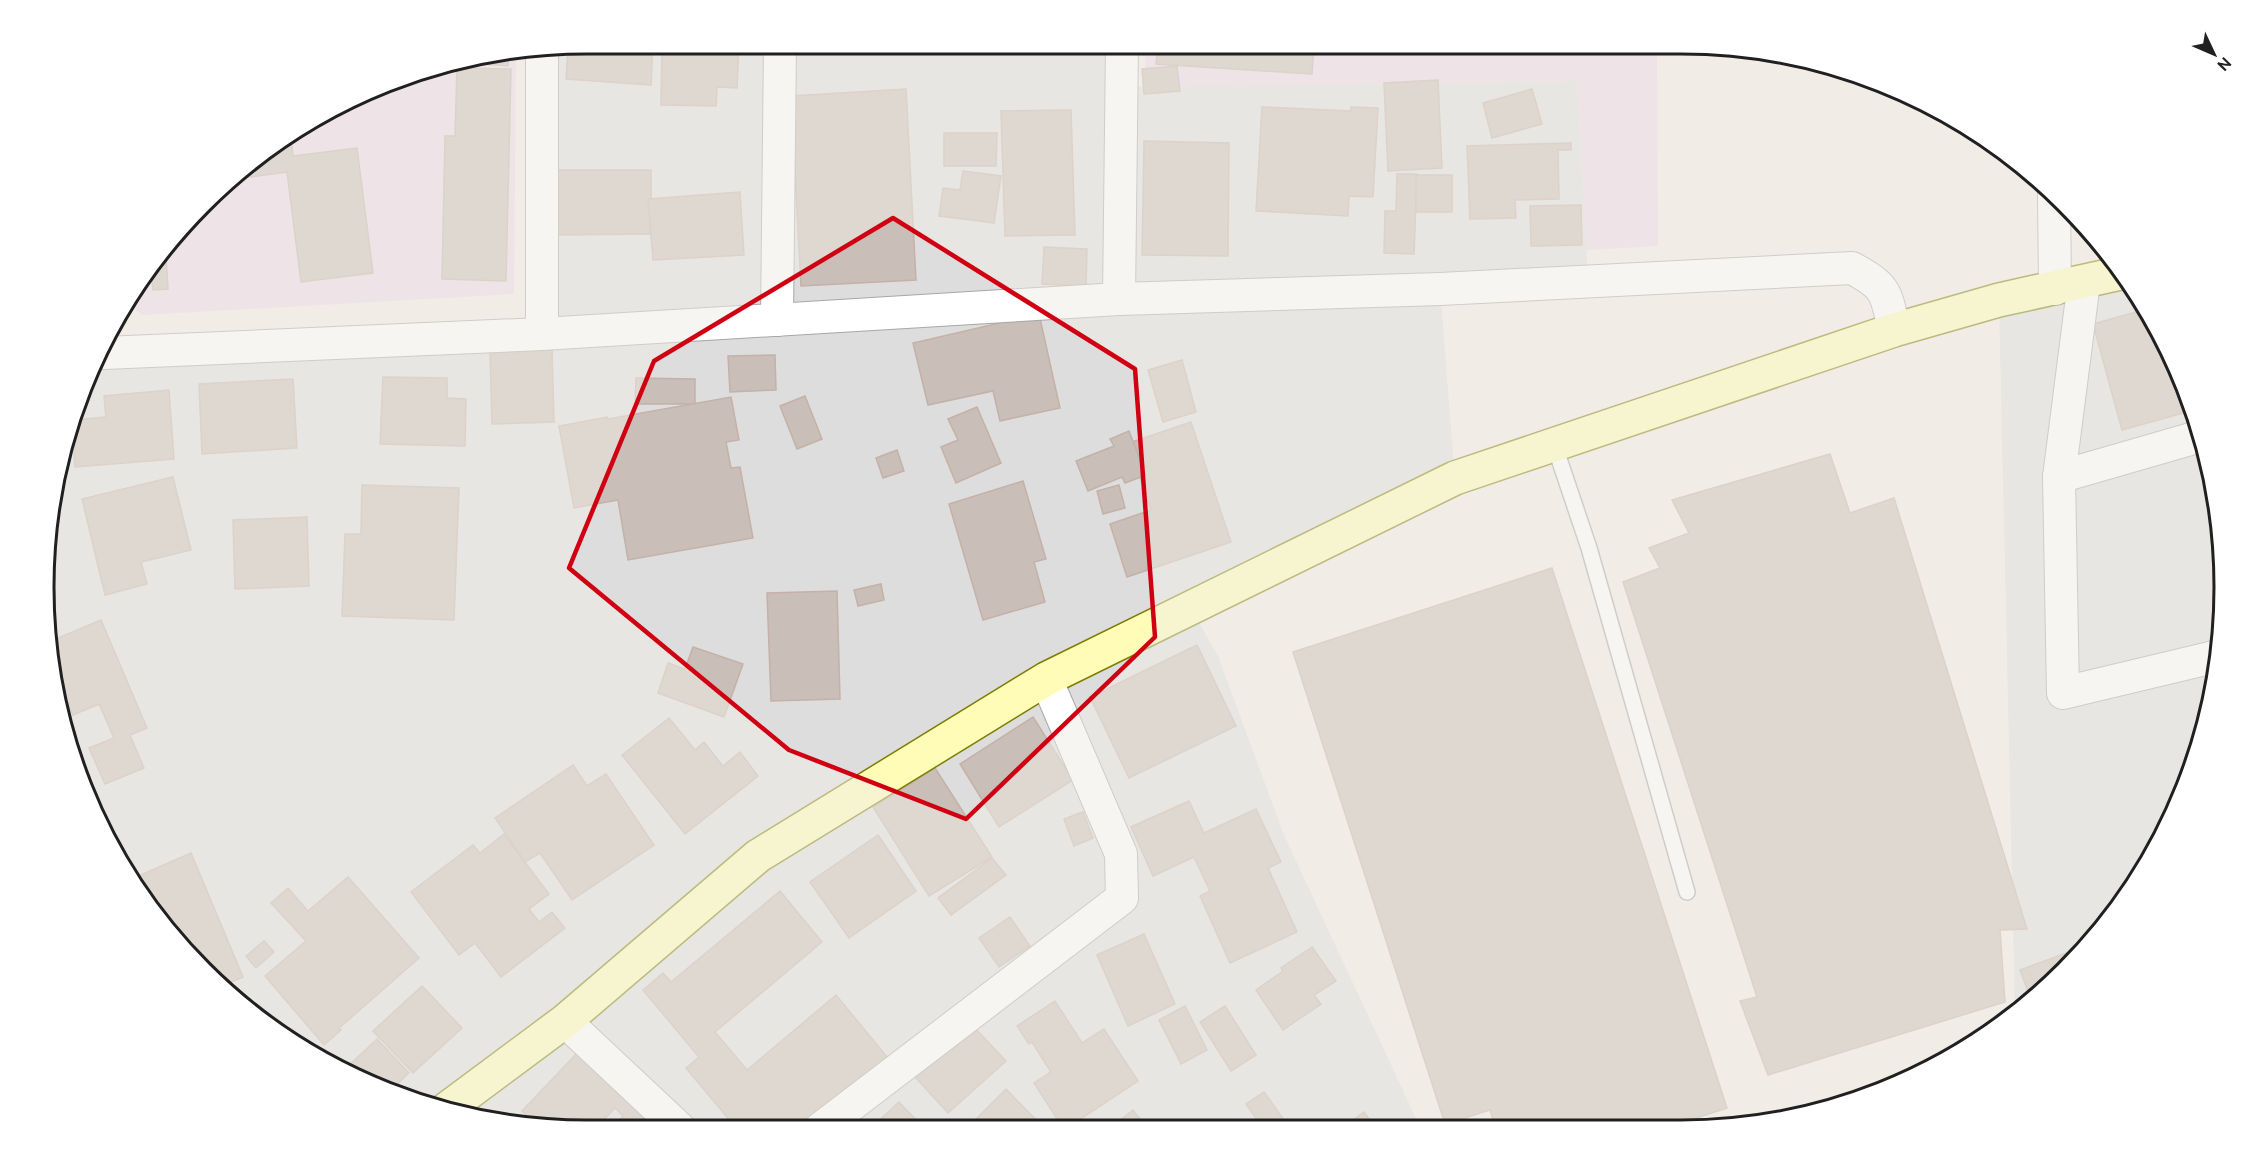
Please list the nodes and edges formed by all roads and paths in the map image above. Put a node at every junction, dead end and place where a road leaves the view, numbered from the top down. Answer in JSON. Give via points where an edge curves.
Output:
{"nodes":[{"id":1,"x":780,"y":54,"type":"edge"},
{"id":2,"x":1122,"y":54,"type":"edge"},
{"id":3,"x":542,"y":56,"type":"edge"},
{"id":4,"x":2056,"y":208,"type":"edge"},
{"id":5,"x":2113,"y":275,"type":"edge"},
{"id":6,"x":2069,"y":285,"type":"junction"},
{"id":7,"x":1119,"y":299,"type":"junction"},
{"id":8,"x":777,"y":320,"type":"junction"},
{"id":9,"x":1894,"y":330,"type":"junction"},
{"id":10,"x":542,"y":334,"type":"junction"},
{"id":11,"x":108,"y":353,"type":"edge"},
{"id":12,"x":2193,"y":438,"type":"edge"},
{"id":13,"x":1554,"y":444,"type":"junction"},
{"id":14,"x":2059,"y":477,"type":"junction"},
{"id":15,"x":2209,"y":658,"type":"edge"},
{"id":16,"x":1046,"y":679,"type":"junction"},
{"id":17,"x":1687,"y":892,"type":"dead end"},
{"id":18,"x":566,"y":1021,"type":"junction"},
{"id":19,"x":454,"y":1103,"type":"edge"},
{"id":20,"x":670,"y":1120,"type":"edge"},
{"id":21,"x":832,"y":1120,"type":"edge"}],
"edges":[{"from":1,"to":8,"type":"street"},
{"from":2,"to":7,"type":"street"},
{"from":3,"to":10,"type":"street"},
{"from":4,"to":6,"type":"street"},
{"from":5,"to":6,"type":"main road"},
{"from":6,"to":9,"type":"main road"},
{"from":6,"to":14,"type":"street"},
{"from":7,"to":8,"type":"street"},
{"from":7,"to":9,"type":"street","via":[[1474,287],[1852,268],[1874,280],[1887,297]]},
{"from":8,"to":10,"type":"street"},
{"from":9,"to":13,"type":"main road"},
{"from":10,"to":11,"type":"street"},
{"from":12,"to":14,"type":"street"},
{"from":13,"to":16,"type":"main road","via":[[1455,478]]},
{"from":13,"to":17,"type":"lane","via":[[1589,548]]},
{"from":14,"to":15,"type":"street","via":[[2063,693]]},
{"from":16,"to":18,"type":"main road","via":[[758,856]]},
{"from":16,"to":21,"type":"street","via":[[1121,854],[1122,898]]},
{"from":18,"to":19,"type":"main road"},
{"from":18,"to":20,"type":"street"}]}
